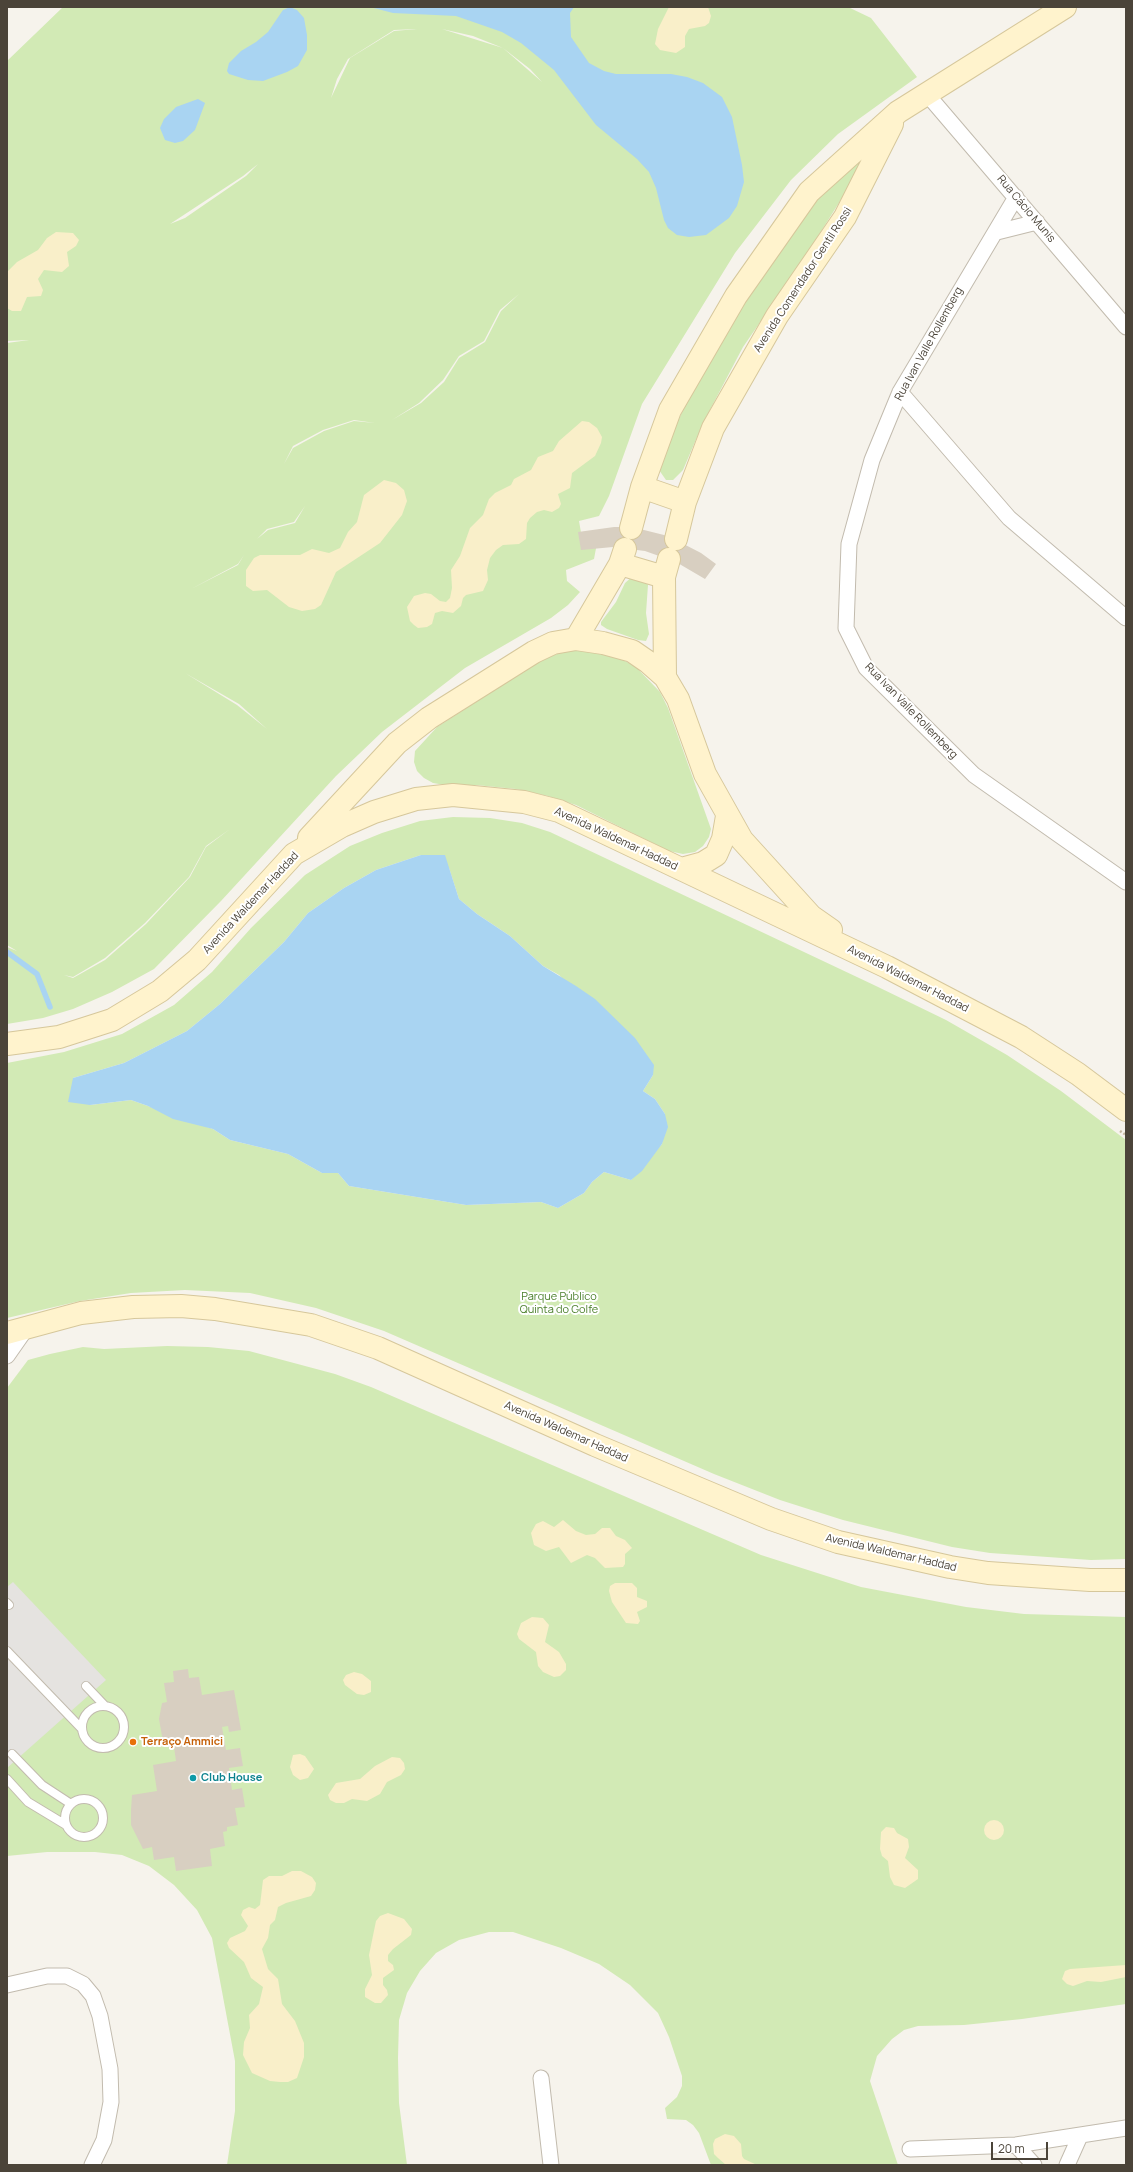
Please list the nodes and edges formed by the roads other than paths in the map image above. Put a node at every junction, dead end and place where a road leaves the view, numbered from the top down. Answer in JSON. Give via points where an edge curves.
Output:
{"nodes":[{"id":1,"x":1065,"y":7,"type":"edge"},
{"id":2,"x":926,"y":93,"type":"junction"},
{"id":3,"x":898,"y":112,"type":"junction"},
{"id":4,"x":1016,"y":197,"type":"junction"},
{"id":5,"x":1037,"y":222,"type":"junction"},
{"id":6,"x":997,"y":232,"type":"junction"},
{"id":7,"x":1126,"y":327,"type":"edge"},
{"id":8,"x":900,"y":392,"type":"junction"},
{"id":9,"x":642,"y":487,"type":"junction"},
{"id":10,"x":685,"y":502,"type":"junction"},
{"id":11,"x":631,"y":528,"type":"dead end"},
{"id":12,"x":676,"y":539,"type":"dead end"},
{"id":13,"x":1126,"y":618,"type":"edge"},
{"id":14,"x":576,"y":639,"type":"junction"},
{"id":15,"x":665,"y":677,"type":"junction"},
{"id":16,"x":727,"y":816,"type":"junction"},
{"id":17,"x":294,"y":854,"type":"junction"},
{"id":18,"x":681,"y":869,"type":"junction"},
{"id":19,"x":1126,"y":882,"type":"edge"},
{"id":20,"x":887,"y":967,"type":"junction"},
{"id":21,"x":7,"y":1044,"type":"edge"},
{"id":22,"x":1120,"y":1118,"type":"edge"},
{"id":23,"x":28,"y":1326,"type":"junction"},
{"id":24,"x":7,"y":1333,"type":"edge"},
{"id":25,"x":7,"y":1356,"type":"edge"},
{"id":26,"x":1126,"y":1580,"type":"edge"},
{"id":27,"x":7,"y":1651,"type":"edge"},
{"id":28,"x":86,"y":1686,"type":"dead end"},
{"id":29,"x":105,"y":1706,"type":"junction"},
{"id":30,"x":82,"y":1730,"type":"junction"},
{"id":31,"x":12,"y":1754,"type":"dead end"},
{"id":32,"x":7,"y":1779,"type":"edge"},
{"id":33,"x":71,"y":1804,"type":"junction"},
{"id":34,"x":66,"y":1825,"type":"junction"},
{"id":35,"x":7,"y":1985,"type":"edge"},
{"id":36,"x":541,"y":2078,"type":"dead end"},
{"id":37,"x":1126,"y":2128,"type":"edge"},
{"id":38,"x":1080,"y":2136,"type":"junction"},
{"id":39,"x":1016,"y":2146,"type":"junction"},
{"id":40,"x":910,"y":2149,"type":"dead end"},
{"id":41,"x":92,"y":2165,"type":"edge"},
{"id":42,"x":550,"y":2165,"type":"edge"},
{"id":43,"x":1034,"y":2165,"type":"edge"},
{"id":44,"x":1067,"y":2165,"type":"edge"}],
"edges":[{"from":1,"to":2,"type":"main road","name":"Avenida Comendador Gentil Rossi"},
{"from":2,"to":3,"type":"main road","name":"Avenida Comendador Gentil Rossi"},
{"from":2,"to":4,"type":"street","name":"Rua Cácio Munis"},
{"from":3,"to":9,"type":"main road","name":"Avenida Comendador Gentil Rossi","via":[[809,192],[736,296],[670,410]]},
{"from":3,"to":10,"type":"main road","name":"Avenida Comendador Gentil Rossi","via":[[845,217],[777,316],[713,428]]},
{"from":4,"to":5,"type":"street","name":"Rua Cácio Munis"},
{"from":4,"to":6,"type":"street","name":"Rua Ivan Valle Rollemberg"},
{"from":5,"to":6,"type":"street"},
{"from":5,"to":7,"type":"street","name":"Rua Cácio Munis"},
{"from":6,"to":8,"type":"street","name":"Rua Ivan Valle Rollemberg","via":[[967,277]]},
{"from":8,"to":13,"type":"street","via":[[1009,518]]},
{"from":8,"to":19,"type":"street","name":"Rua Ivan Valle Rollemberg","via":[[872,460],[849,544],[846,628],[866,668],[974,775]]},
{"from":9,"to":10,"type":"main road"},
{"from":9,"to":11,"type":"main road","name":"Avenida Comendador Gentil Rossi"},
{"from":10,"to":12,"type":"main road","name":"Avenida Comendador Gentil Rossi"},
{"from":14,"to":15,"type":"main road","via":[[632,651]]},
{"from":14,"to":15,"type":"main road","via":[[622,556],[666,568]]},
{"from":14,"to":17,"type":"main road","via":[[553,643],[534,652],[430,718],[397,743]]},
{"from":15,"to":16,"type":"main road","via":[[678,699],[706,774]]},
{"from":16,"to":18,"type":"main road","via":[[723,839],[716,855],[703,863]]},
{"from":16,"to":20,"type":"main road","via":[[742,840],[811,916]]},
{"from":17,"to":18,"type":"main road","name":"Avenida Waldemar Haddad","via":[[342,826],[374,812],[416,799],[453,795],[524,802],[558,811]]},
{"from":17,"to":21,"type":"main road","name":"Avenida Waldemar Haddad","via":[[197,960],[160,991],[112,1020],[59,1037]]},
{"from":18,"to":20,"type":"main road","name":"Avenida Waldemar Haddad"},
{"from":20,"to":22,"type":"main road","name":"Avenida Waldemar Haddad","via":[[1021,1037],[1078,1074]]},
{"from":23,"to":24,"type":"main road","name":"Avenida Waldemar Haddad"},
{"from":23,"to":25,"type":"street"},
{"from":23,"to":26,"type":"main road","name":"Avenida Waldemar Haddad","via":[[81,1313],[133,1307],[173,1306],[245,1313],[311,1326],[378,1348],[771,1519],[838,1542],[988,1573]]},
{"from":27,"to":30,"type":"lane"},
{"from":28,"to":29,"type":"lane"},
{"from":29,"to":30,"type":"lane","via":[[91,1710],[82,1722]]},
{"from":29,"to":30,"type":"lane","via":[[112,1708],[122,1719],[123,1732],[116,1743],[103,1748],[95,1747],[89,1743]]},
{"from":31,"to":33,"type":"lane","via":[[42,1785]]},
{"from":32,"to":34,"type":"lane","via":[[28,1802]]},
{"from":33,"to":34,"type":"lane","via":[[66,1810]]},
{"from":33,"to":34,"type":"lane","via":[[86,1799],[93,1802],[102,1812],[102,1824],[98,1831],[84,1838],[76,1836]]},
{"from":35,"to":41,"type":"street","via":[[47,1976],[67,1976],[83,1984],[93,1996],[100,2016],[110,2069],[112,2102],[104,2140]]},
{"from":36,"to":42,"type":"street"},
{"from":37,"to":38,"type":"street"},
{"from":38,"to":39,"type":"street"},
{"from":38,"to":44,"type":"street"},
{"from":39,"to":40,"type":"street"},
{"from":39,"to":43,"type":"street"}]}
